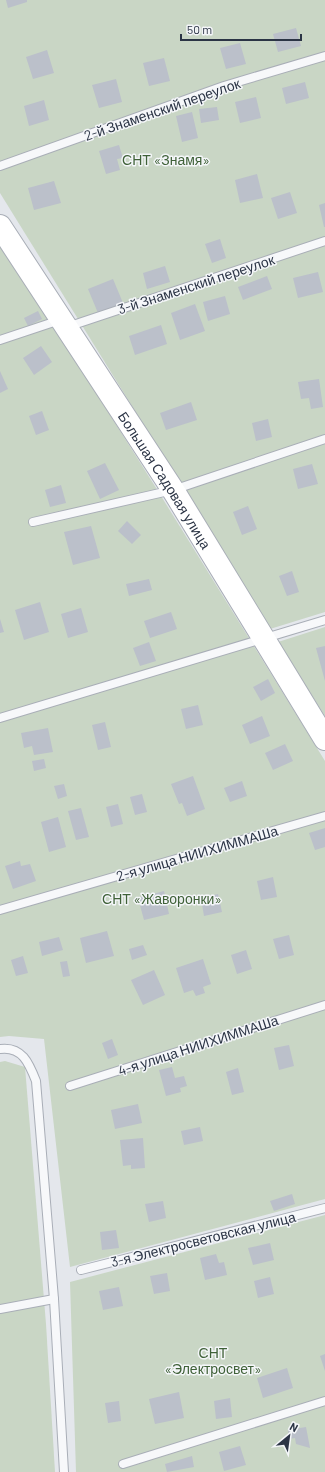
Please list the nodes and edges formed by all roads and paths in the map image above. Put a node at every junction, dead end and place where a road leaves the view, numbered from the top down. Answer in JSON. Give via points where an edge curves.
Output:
{"nodes":[{"id":1,"x":325,"y":56,"type":"edge"},
{"id":2,"x":0,"y":166,"type":"edge"},
{"id":3,"x":0,"y":226,"type":"edge"},
{"id":4,"x":325,"y":241,"type":"edge"},
{"id":5,"x":64,"y":324,"type":"junction"},
{"id":6,"x":0,"y":340,"type":"edge"},
{"id":7,"x":325,"y":439,"type":"edge"},
{"id":8,"x":173,"y":490,"type":"junction"},
{"id":9,"x":34,"y":522,"type":"dead end"},
{"id":10,"x":325,"y":620,"type":"edge"},
{"id":11,"x":264,"y":639,"type":"junction"},
{"id":12,"x":0,"y":718,"type":"edge"},
{"id":13,"x":325,"y":739,"type":"edge"},
{"id":14,"x":325,"y":816,"type":"edge"},
{"id":15,"x":0,"y":910,"type":"edge"},
{"id":16,"x":325,"y":1005,"type":"edge"},
{"id":17,"x":0,"y":1049,"type":"edge"},
{"id":18,"x":70,"y":1086,"type":"dead end"},
{"id":19,"x":325,"y":1208,"type":"edge"},
{"id":20,"x":81,"y":1270,"type":"dead end"},
{"id":21,"x":54,"y":1299,"type":"junction"},
{"id":22,"x":0,"y":1309,"type":"edge"},
{"id":23,"x":325,"y":1401,"type":"edge"},
{"id":24,"x":123,"y":1464,"type":"dead end"},
{"id":25,"x":64,"y":1472,"type":"edge"}],
"edges":[{"from":1,"to":2,"type":"lane","name":"2-й Знаменский переулок","via":[[224,86]]},
{"from":3,"to":5,"type":"street","name":"Большая Садовая улица"},
{"from":4,"to":5,"type":"lane","name":"3-й Знаменский переулок"},
{"from":5,"to":6,"type":"lane","name":"3-й Знаменский переулок"},
{"from":5,"to":8,"type":"street","name":"Большая Садовая улица"},
{"from":7,"to":8,"type":"lane"},
{"from":8,"to":9,"type":"lane"},
{"from":8,"to":11,"type":"street","name":"Большая Садовая улица"},
{"from":10,"to":11,"type":"lane"},
{"from":11,"to":12,"type":"lane"},
{"from":11,"to":13,"type":"street","name":"Большая Садовая улица"},
{"from":14,"to":15,"type":"lane","name":"2-я улица НИИХИММАШа"},
{"from":16,"to":18,"type":"lane","name":"4-я улица НИИХИММАШа"},
{"from":17,"to":21,"type":"lane","via":[[12,1049],[26,1058],[36,1080]]},
{"from":19,"to":20,"type":"lane","name":"3-я Электросветовская улица"},
{"from":21,"to":22,"type":"lane"},
{"from":21,"to":25,"type":"lane"},
{"from":23,"to":24,"type":"lane"}]}
